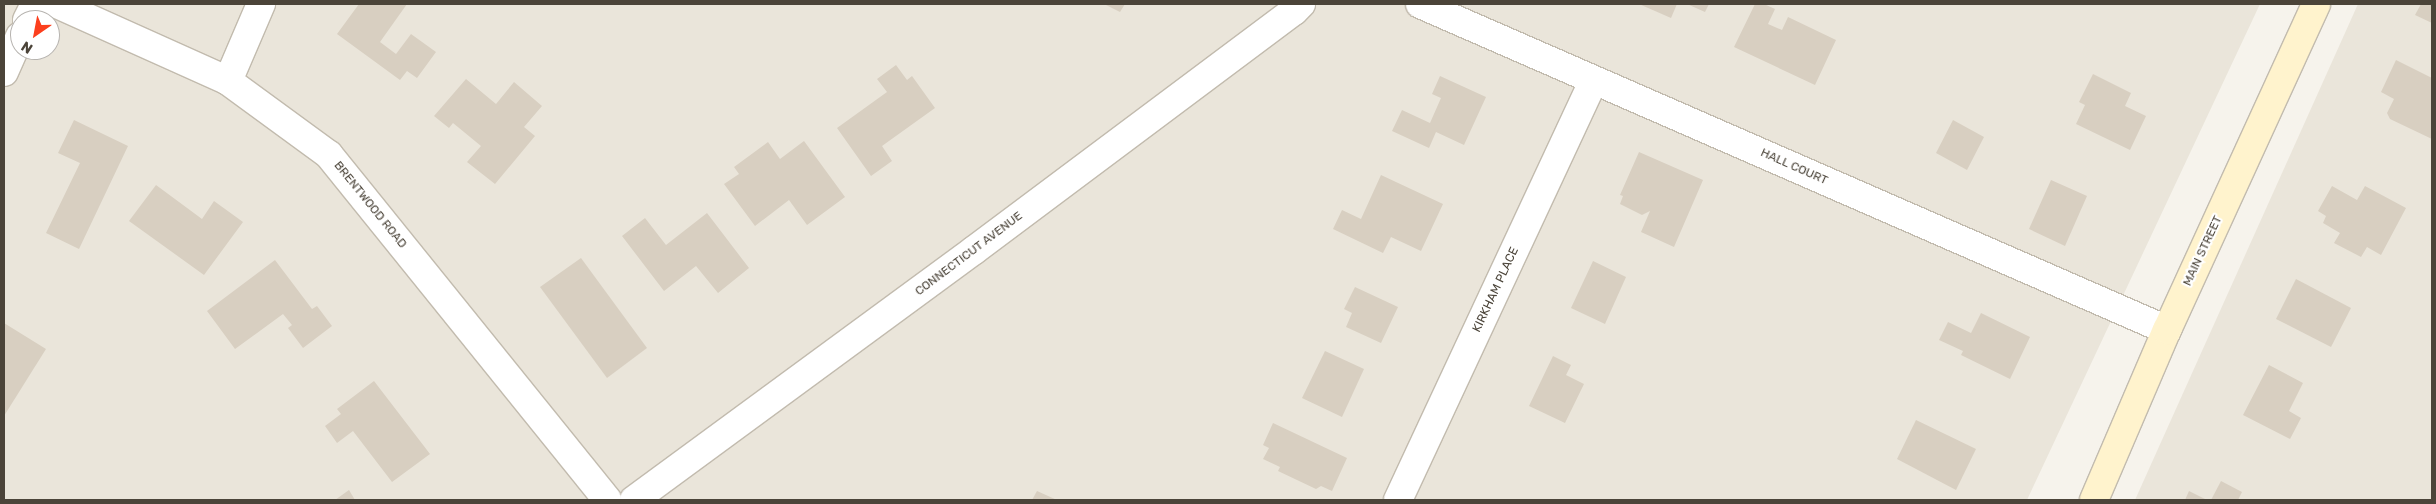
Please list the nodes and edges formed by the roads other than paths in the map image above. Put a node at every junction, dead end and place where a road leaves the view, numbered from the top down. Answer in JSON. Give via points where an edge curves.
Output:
{"nodes":[{"id":1,"x":57,"y":4,"type":"edge"},
{"id":2,"x":261,"y":4,"type":"edge"},
{"id":3,"x":1301,"y":4,"type":"edge"},
{"id":4,"x":1420,"y":4,"type":"edge"},
{"id":5,"x":2316,"y":4,"type":"edge"},
{"id":6,"x":10,"y":58,"type":"edge"},
{"id":7,"x":4,"y":72,"type":"edge"},
{"id":8,"x":1594,"y":80,"type":"junction"},
{"id":9,"x":228,"y":81,"type":"junction"},
{"id":10,"x":2167,"y":330,"type":"junction"},
{"id":11,"x":607,"y":500,"type":"edge"},
{"id":12,"x":634,"y":500,"type":"edge"},
{"id":13,"x":1398,"y":500,"type":"edge"},
{"id":14,"x":2094,"y":500,"type":"edge"}],
"edges":[{"from":1,"to":9,"type":"street","name":"BRENTWOOD ROAD"},
{"from":2,"to":9,"type":"street"},
{"from":3,"to":12,"type":"street","name":"CONNECTICUT AVENUE"},
{"from":4,"to":8,"type":"street","name":"HALL COURT"},
{"from":5,"to":10,"type":"main road","name":"MAIN STREET"},
{"from":6,"to":7,"type":"street"},
{"from":8,"to":10,"type":"street","name":"HALL COURT"},
{"from":8,"to":13,"type":"street","name":"KIRKHAM PLACE"},
{"from":9,"to":11,"type":"street","name":"BRENTWOOD ROAD","via":[[330,155]]},
{"from":10,"to":14,"type":"main road","name":"MAIN STREET"}]}
